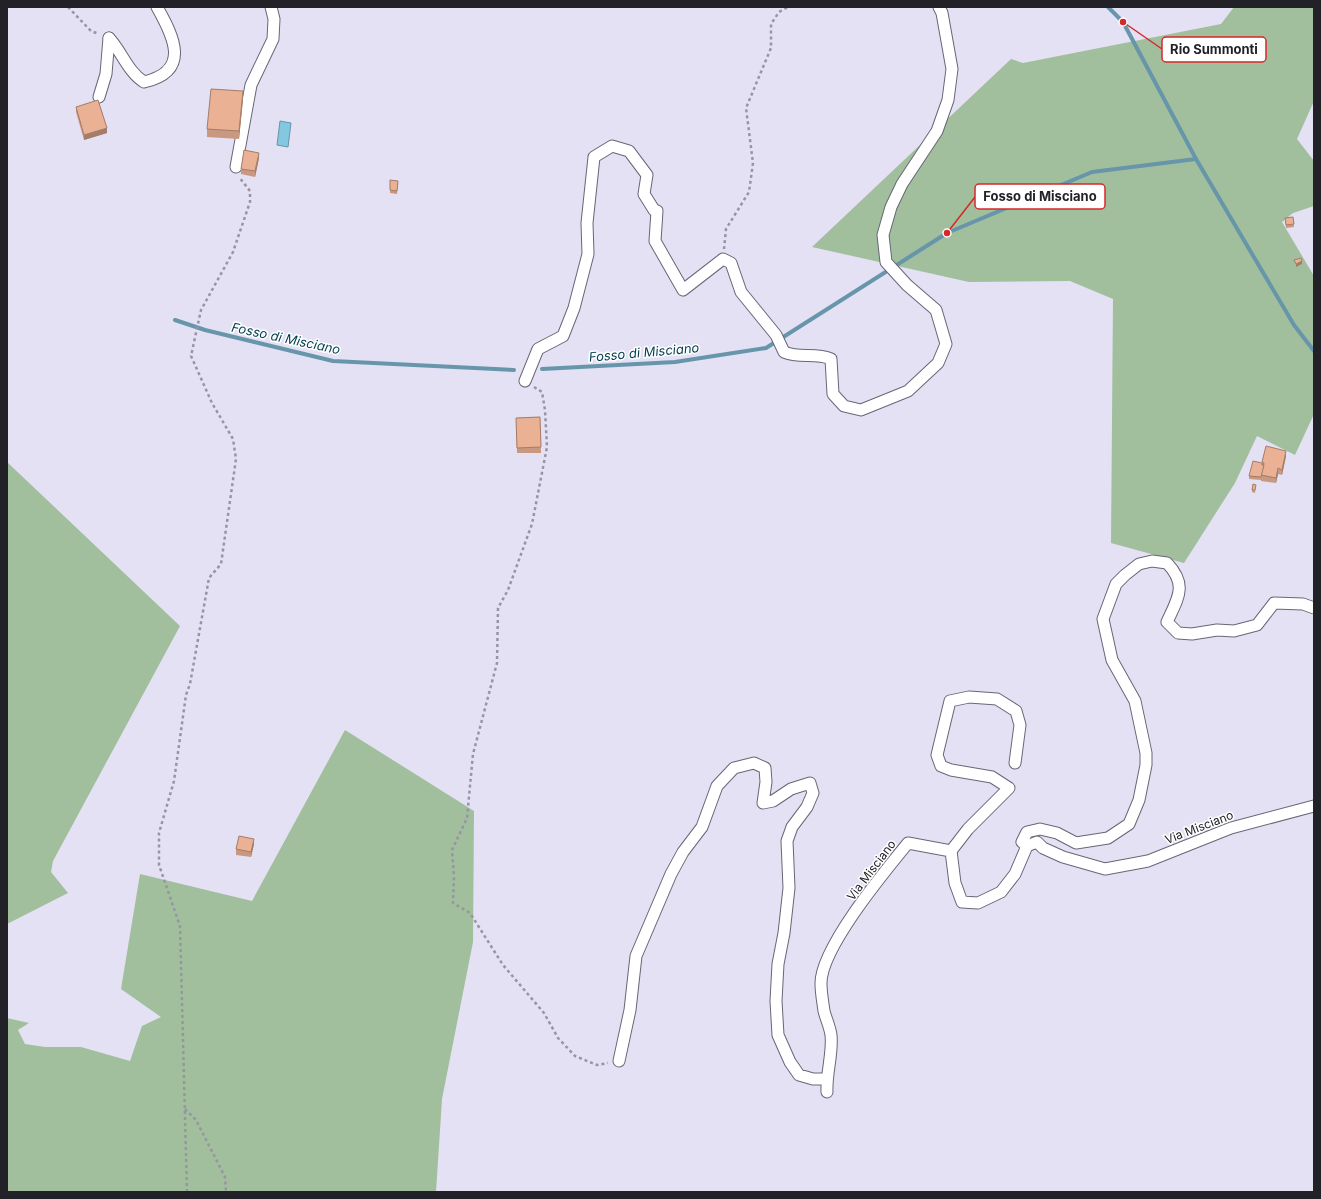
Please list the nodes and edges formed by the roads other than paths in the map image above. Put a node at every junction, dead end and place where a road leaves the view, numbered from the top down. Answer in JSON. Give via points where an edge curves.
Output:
{"nodes":[{"id":1,"x":157,"y":7,"type":"edge"},
{"id":2,"x":271,"y":7,"type":"edge"},
{"id":3,"x":939,"y":7,"type":"edge"},
{"id":4,"x":98,"y":97,"type":"dead end"},
{"id":5,"x":236,"y":167,"type":"road end"},
{"id":6,"x":526,"y":381,"type":"road end"},
{"id":7,"x":1314,"y":608,"type":"edge"},
{"id":8,"x":1015,"y":763,"type":"dead end"},
{"id":9,"x":1314,"y":806,"type":"edge"},
{"id":10,"x":1027,"y":846,"type":"junction"},
{"id":11,"x":951,"y":851,"type":"junction"},
{"id":12,"x":619,"y":1061,"type":"road end"},
{"id":13,"x":826,"y":1079,"type":"junction"},
{"id":14,"x":828,"y":1092,"type":"dead end"}],
"edges":[{"from":1,"to":4,"type":"street","via":[[170,30],[176,54],[170,69],[159,78],[144,82],[134,76],[117,46],[109,38],[106,74]]},
{"from":2,"to":5,"type":"street","via":[[274,19],[273,39],[251,85]]},
{"from":3,"to":6,"type":"street","via":[[952,69],[948,100],[936,131],[902,184],[891,207],[883,236],[886,262],[936,310],[946,344],[938,363],[908,391],[862,410],[844,406],[833,394],[831,359],[824,356],[794,357],[784,352],[776,335],[741,292],[731,263],[723,259],[683,290],[655,241],[657,211],[644,194],[646,175],[629,151],[612,146],[594,157],[586,223],[588,254],[574,308],[563,336],[538,349]]},
{"from":7,"to":10,"type":"street","via":[[1303,604],[1274,602],[1257,625],[1234,631],[1178,633],[1167,622],[1180,592],[1177,574],[1167,563],[1152,561],[1140,564],[1125,575],[1116,584],[1103,619],[1112,660],[1135,701],[1142,729],[1146,765],[1139,800],[1129,824],[1108,838],[1076,843],[1057,833],[1040,829],[1027,832],[1022,842]]},
{"from":8,"to":11,"type":"street","via":[[1020,725],[1016,711],[996,699],[969,697],[950,701],[937,755],[941,766],[992,777],[1009,788],[968,829]]},
{"from":9,"to":10,"type":"street","name":"Via Misciano","via":[[1231,828],[1148,861],[1105,868],[1063,857],[1036,842]]},
{"from":10,"to":11,"type":"street","via":[[1015,874],[1001,892],[978,903],[962,902],[955,883]]},
{"from":11,"to":13,"type":"street","name":"Via Misciano","via":[[908,844],[860,905],[826,960],[821,983],[824,1012],[831,1034],[831,1058]]},
{"from":12,"to":13,"type":"street","via":[[630,1010],[636,956],[657,906],[683,852],[702,827],[717,786],[734,768],[754,763],[765,768],[763,803],[773,801],[791,789],[810,783],[813,793],[786,841],[789,888],[778,964],[776,1001],[778,1035],[790,1062],[799,1075]]},
{"from":13,"to":14,"type":"street","name":"Via Misciano"}]}
